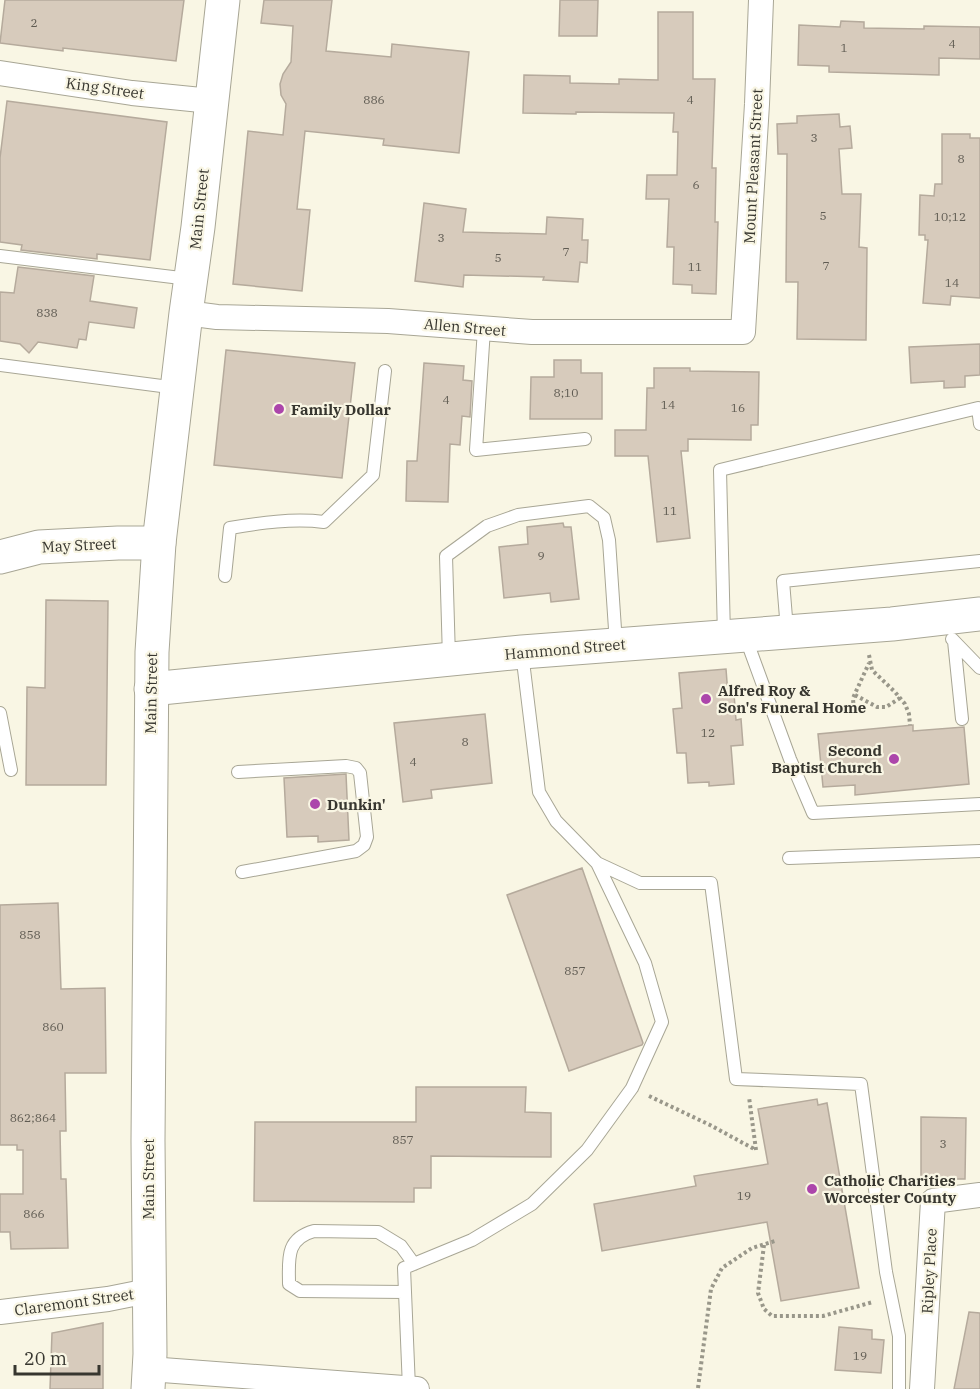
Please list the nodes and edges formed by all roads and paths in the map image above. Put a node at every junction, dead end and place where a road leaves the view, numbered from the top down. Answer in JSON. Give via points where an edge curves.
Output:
{"nodes":[{"id":1,"x":223,"y":0,"type":"edge"},
{"id":2,"x":761,"y":0,"type":"edge"},
{"id":3,"x":0,"y":73,"type":"edge"},
{"id":4,"x":211,"y":101,"type":"junction"},
{"id":5,"x":0,"y":256,"type":"edge"},
{"id":6,"x":191,"y":279,"type":"junction"},
{"id":7,"x":186,"y":314,"type":"junction"},
{"id":8,"x":484,"y":329,"type":"junction"},
{"id":9,"x":743,"y":333,"type":"joint"},
{"id":10,"x":0,"y":365,"type":"edge"},
{"id":11,"x":385,"y":371,"type":"dead end"},
{"id":12,"x":178,"y":388,"type":"junction"},
{"id":13,"x":980,"y":424,"type":"edge"},
{"id":14,"x":585,"y":439,"type":"dead end"},
{"id":15,"x":159,"y":543,"type":"junction"},
{"id":16,"x":0,"y":558,"type":"edge"},
{"id":17,"x":980,"y":561,"type":"edge"},
{"id":18,"x":225,"y":576,"type":"dead end"},
{"id":19,"x":980,"y":614,"type":"edge"},
{"id":20,"x":944,"y":630,"type":"junction"},
{"id":21,"x":787,"y":632,"type":"junction"},
{"id":22,"x":734,"y":636,"type":"junction"},
{"id":23,"x":616,"y":645,"type":"junction"},
{"id":24,"x":522,"y":652,"type":"junction"},
{"id":25,"x":449,"y":660,"type":"junction"},
{"id":26,"x":980,"y":669,"type":"edge"},
{"id":27,"x":151,"y":689,"type":"junction"},
{"id":28,"x":855,"y":695,"type":"junction"},
{"id":29,"x":900,"y":698,"type":"junction"},
{"id":30,"x":0,"y":713,"type":"edge"},
{"id":31,"x":854,"y":715,"type":"dead end"},
{"id":32,"x":962,"y":719,"type":"dead end"},
{"id":33,"x":910,"y":725,"type":"dead end"},
{"id":34,"x":11,"y":770,"type":"dead end"},
{"id":35,"x":238,"y":772,"type":"dead end"},
{"id":36,"x":980,"y":804,"type":"edge"},
{"id":37,"x":980,"y":852,"type":"edge"},
{"id":38,"x":789,"y":858,"type":"dead end"},
{"id":39,"x":597,"y":863,"type":"junction"},
{"id":40,"x":242,"y":872,"type":"dead end"},
{"id":41,"x":747,"y":1080,"type":"junction"},
{"id":42,"x":632,"y":1088,"type":"junction"},
{"id":43,"x":980,"y":1195,"type":"edge"},
{"id":44,"x":774,"y":1241,"type":"dead end"},
{"id":45,"x":764,"y":1245,"type":"junction"},
{"id":46,"x":414,"y":1264,"type":"junction"},
{"id":47,"x":148,"y":1291,"type":"junction"},
{"id":48,"x":405,"y":1292,"type":"junction"},
{"id":49,"x":891,"y":1297,"type":"junction"},
{"id":50,"x":0,"y":1312,"type":"edge"},
{"id":51,"x":149,"y":1379,"type":"edge"},
{"id":52,"x":409,"y":1388,"type":"edge"},
{"id":53,"x":698,"y":1388,"type":"edge"},
{"id":54,"x":417,"y":1389,"type":"edge"},
{"id":55,"x":899,"y":1389,"type":"edge"},
{"id":56,"x":922,"y":1389,"type":"edge"}],
"edges":[{"from":1,"to":4,"type":"main road","name":"Main Street"},
{"from":2,"to":9,"type":"street","name":"Mount Pleasant Street"},
{"from":3,"to":4,"type":"street","name":"King Street"},
{"from":4,"to":6,"type":"main road","name":"Main Street"},
{"from":5,"to":6,"type":"lane"},
{"from":6,"to":7,"type":"main road","name":"Main Street"},
{"from":7,"to":8,"type":"street","name":"Allen Street","via":[[388,321]]},
{"from":7,"to":12,"type":"main road","name":"Main Street"},
{"from":8,"to":9,"type":"street","name":"Allen Street"},
{"from":8,"to":14,"type":"lane","via":[[476,450]]},
{"from":10,"to":12,"type":"lane"},
{"from":11,"to":18,"type":"lane","via":[[374,475],[324,522],[230,528]]},
{"from":12,"to":15,"type":"main road","name":"Main Street"},
{"from":13,"to":22,"type":"lane","via":[[978,408],[720,470]]},
{"from":15,"to":16,"type":"main road","name":"May Street","via":[[39,547]]},
{"from":15,"to":27,"type":"main road","name":"Main Street"},
{"from":17,"to":21,"type":"lane","via":[[783,581]]},
{"from":19,"to":20,"type":"main road","name":"Hammond Street"},
{"from":20,"to":21,"type":"main road","name":"Hammond Street","via":[[892,624]]},
{"from":20,"to":26,"type":"lane"},
{"from":20,"to":32,"type":"lane"},
{"from":21,"to":22,"type":"main road","name":"Hammond Street"},
{"from":22,"to":23,"type":"main road","name":"Hammond Street"},
{"from":22,"to":36,"type":"lane","via":[[813,813]]},
{"from":23,"to":24,"type":"main road","name":"Hammond Street"},
{"from":23,"to":25,"type":"lane","via":[[609,540],[604,518],[590,506],[518,515],[487,526],[446,556]]},
{"from":24,"to":25,"type":"main road","name":"Hammond Street"},
{"from":24,"to":39,"type":"lane","via":[[539,792],[556,821]]},
{"from":25,"to":27,"type":"main road","name":"Hammond Street"},
{"from":27,"to":47,"type":"main road","name":"Main Street"},
{"from":28,"to":29,"type":"path","via":[[877,707],[886,707]]},
{"from":28,"to":29,"type":"path","via":[[870,663],[872,670]]},
{"from":28,"to":31,"type":"path"},
{"from":29,"to":33,"type":"path"},
{"from":30,"to":34,"type":"lane"},
{"from":35,"to":40,"type":"lane","via":[[356,768],[360,773],[367,837],[356,851]]},
{"from":37,"to":38,"type":"lane"},
{"from":39,"to":41,"type":"lane","via":[[640,883],[711,883],[736,1079]]},
{"from":39,"to":42,"type":"lane","via":[[645,963],[662,1022]]},
{"from":41,"to":42,"type":"path","via":[[756,1150]]},
{"from":41,"to":49,"type":"lane","via":[[861,1084]]},
{"from":42,"to":46,"type":"lane","via":[[587,1150],[532,1204],[472,1240]]},
{"from":43,"to":56,"type":"street","name":"Ripley Place","via":[[933,1201]]},
{"from":44,"to":45,"type":"path"},
{"from":45,"to":49,"type":"path","via":[[758,1293],[764,1309],[772,1316],[823,1316]]},
{"from":45,"to":53,"type":"path","via":[[752,1248],[722,1268],[711,1289]]},
{"from":46,"to":48,"type":"lane","via":[[404,1268]]},
{"from":46,"to":48,"type":"lane","via":[[401,1246],[378,1232],[314,1231],[294,1242],[289,1255],[289,1284],[300,1292]]},
{"from":47,"to":50,"type":"street","name":"Claremont Street"},
{"from":47,"to":51,"type":"main road","name":"Main Street"},
{"from":48,"to":52,"type":"lane"},
{"from":49,"to":55,"type":"lane","via":[[899,1336]]},
{"from":51,"to":52,"type":"street"},
{"from":52,"to":54,"type":"street"}]}
